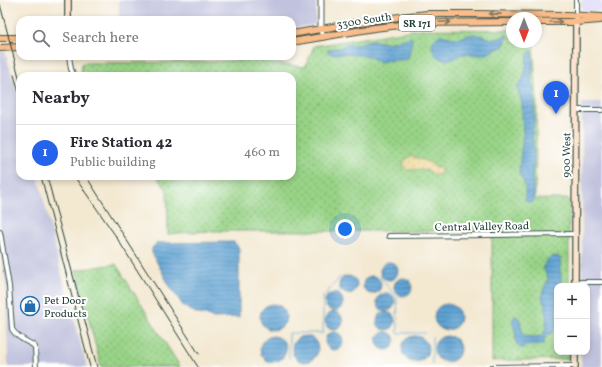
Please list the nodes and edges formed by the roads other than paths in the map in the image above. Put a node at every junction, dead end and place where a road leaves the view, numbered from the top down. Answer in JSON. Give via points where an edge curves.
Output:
{"nodes":[{"id":1,"x":68,"y":0,"type":"edge"},
{"id":2,"x":321,"y":0,"type":"edge"},
{"id":3,"x":576,"y":0,"type":"edge"},
{"id":4,"x":68,"y":16,"type":"edge"},
{"id":5,"x":576,"y":18,"type":"junction"},
{"id":6,"x":602,"y":19,"type":"edge"},
{"id":7,"x":542,"y":21,"type":"edge"},
{"id":8,"x":506,"y":22,"type":"edge"},
{"id":9,"x":321,"y":30,"type":"junction"},
{"id":10,"x":296,"y":33,"type":"edge"},
{"id":11,"x":323,"y":37,"type":"junction"},
{"id":12,"x":0,"y":38,"type":"edge"},
{"id":13,"x":16,"y":38,"type":"edge"},
{"id":14,"x":296,"y":41,"type":"edge"},
{"id":15,"x":16,"y":47,"type":"edge"},
{"id":16,"x":0,"y":48,"type":"edge"},
{"id":17,"x":70,"y":60,"type":"edge"},
{"id":18,"x":72,"y":72,"type":"edge"},
{"id":19,"x":576,"y":110,"type":"junction"},
{"id":20,"x":602,"y":110,"type":"edge"},
{"id":21,"x":0,"y":232,"type":"edge"},
{"id":22,"x":575,"y":234,"type":"junction"},
{"id":23,"x":389,"y":236,"type":"dead end"},
{"id":24,"x":602,"y":282,"type":"edge"},
{"id":25,"x":575,"y":283,"type":"edge"},
{"id":26,"x":588,"y":283,"type":"edge"},
{"id":27,"x":575,"y":355,"type":"edge"},
{"id":28,"x":575,"y":366,"type":"edge"},
{"id":29,"x":36,"y":367,"type":"edge"},
{"id":30,"x":492,"y":367,"type":"edge"}],
"edges":[{"from":1,"to":4,"type":"main road"},
{"from":2,"to":9,"type":"street"},
{"from":3,"to":5,"type":"street","name":"900 West"},
{"from":5,"to":6,"type":"main road","name":"3300 South","number":"SR 171"},
{"from":7,"to":5,"type":"main road","name":"3300 South","number":"SR 171","one_way":true},
{"from":5,"to":9,"type":"main road","name":"3300 South","number":"SR 171","one_way":true,"via":[[422,14]]},
{"from":5,"to":19,"type":"main road","name":"900 West"},
{"from":11,"to":8,"type":"main road","name":"3300 South","number":"SR 171","one_way":true,"via":[[418,23]]},
{"from":9,"to":10,"type":"main road","name":"3300 South","number":"SR 171"},
{"from":9,"to":11,"type":"street"},
{"from":11,"to":14,"type":"main road","name":"3300 South","number":"SR 171"},
{"from":12,"to":13,"type":"main road"},
{"from":15,"to":16,"type":"main road"},
{"from":17,"to":18,"type":"street"},
{"from":19,"to":20,"type":"street"},
{"from":19,"to":22,"type":"main road","name":"900 West"},
{"from":21,"to":29,"type":"street","via":[[9,286],[12,329],[35,347]]},
{"from":22,"to":23,"type":"street","name":"Central Valley Road"},
{"from":22,"to":25,"type":"main road","name":"900 West"},
{"from":24,"to":26,"type":"street"},
{"from":27,"to":28,"type":"main road"},
{"from":28,"to":30,"type":"street"}]}
